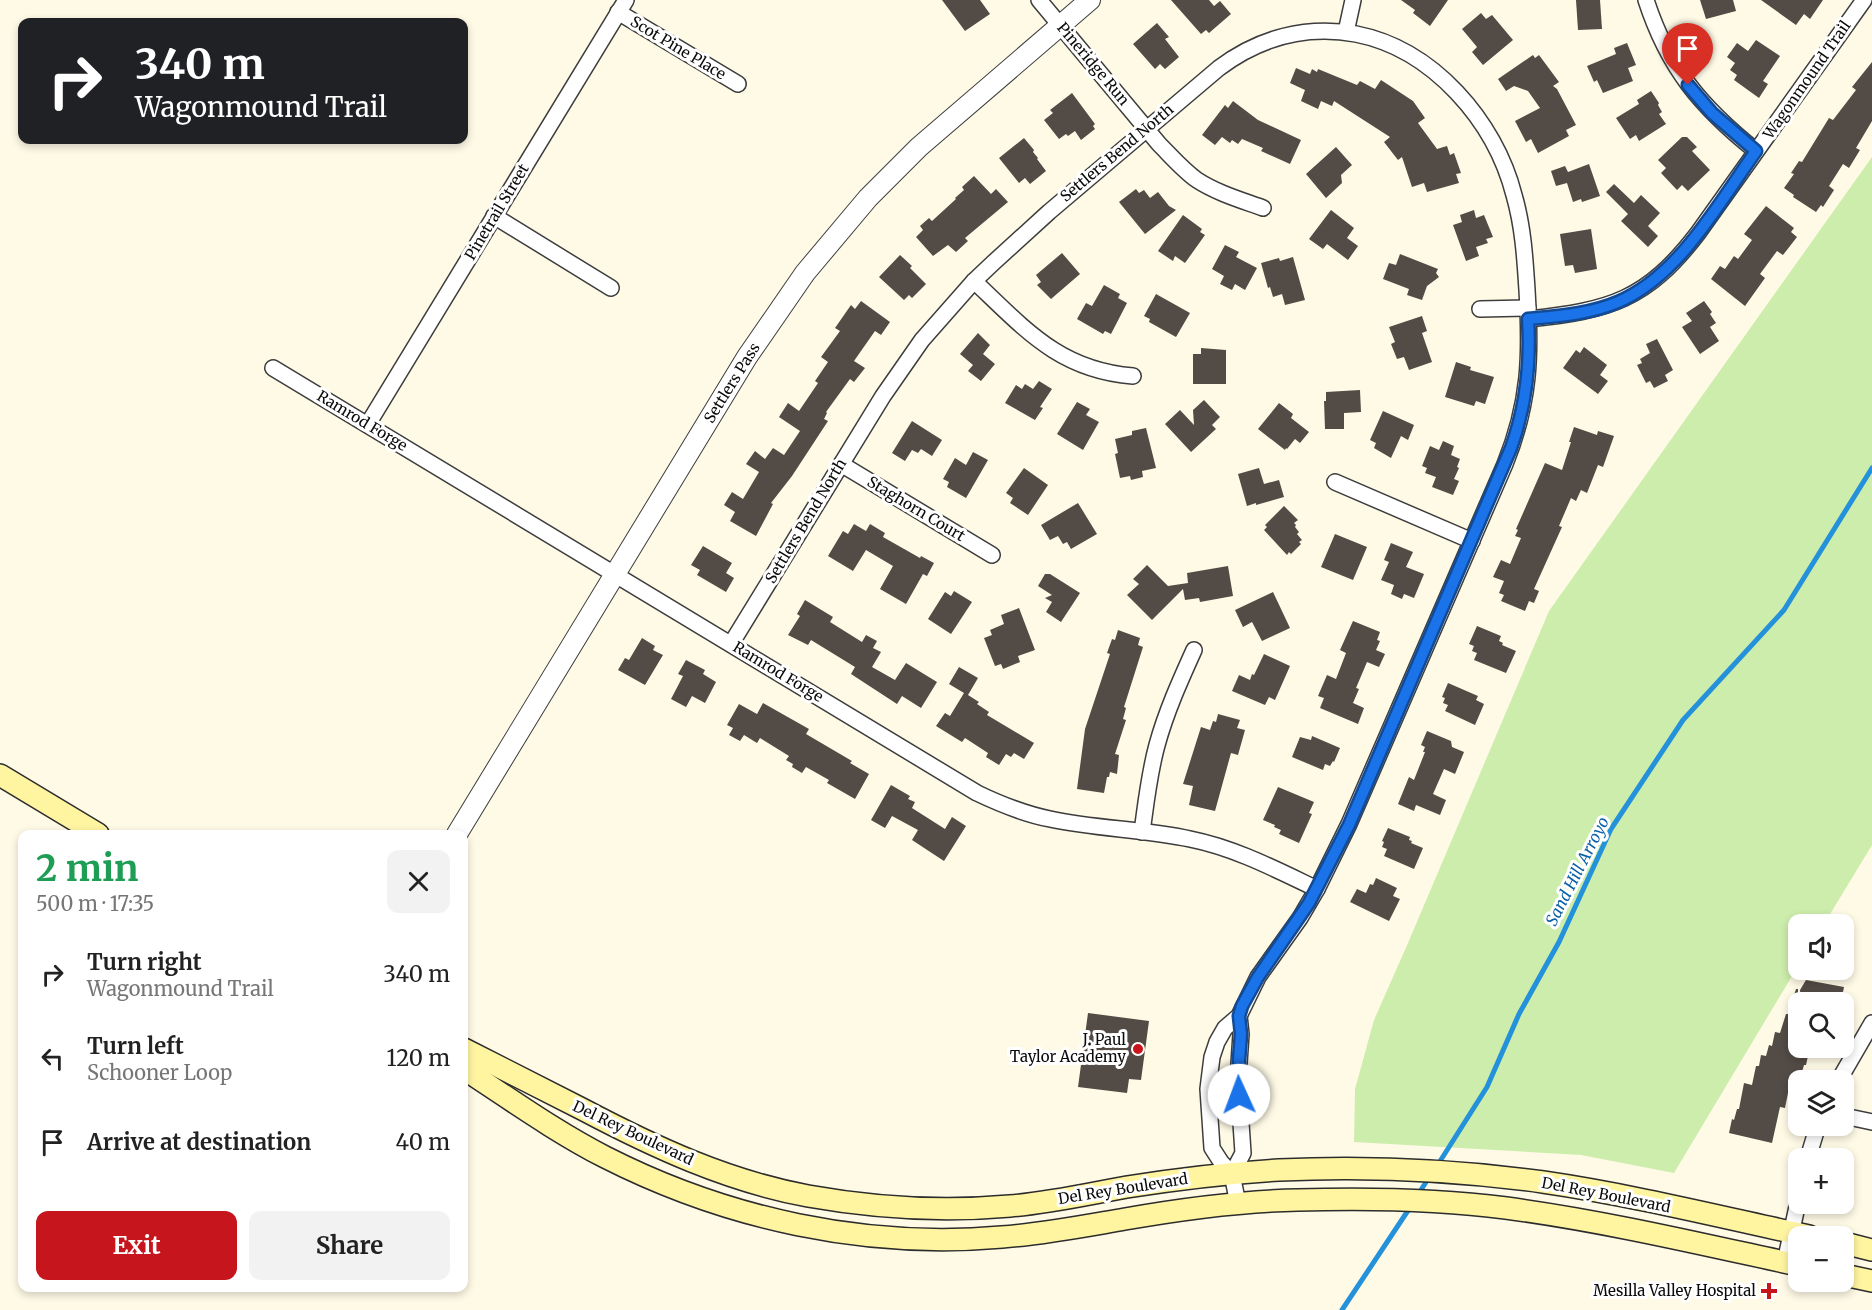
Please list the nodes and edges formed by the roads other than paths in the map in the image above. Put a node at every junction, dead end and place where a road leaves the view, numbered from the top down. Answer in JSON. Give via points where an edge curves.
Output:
{"nodes":[{"id":1,"x":1039,"y":0,"type":"edge"},
{"id":2,"x":1090,"y":0,"type":"edge"},
{"id":3,"x":1353,"y":0,"type":"edge"},
{"id":4,"x":1646,"y":0,"type":"edge"},
{"id":5,"x":1864,"y":0,"type":"edge"},
{"id":6,"x":622,"y":6,"type":"edge"},
{"id":7,"x":1060,"y":26,"type":"junction"},
{"id":8,"x":1346,"y":32,"type":"junction"},
{"id":9,"x":738,"y":84,"type":"dead end"},
{"id":10,"x":1147,"y":128,"type":"junction"},
{"id":11,"x":1756,"y":151,"type":"junction"},
{"id":12,"x":1263,"y":207,"type":"dead end"},
{"id":13,"x":494,"y":216,"type":"junction"},
{"id":14,"x":974,"y":281,"type":"junction"},
{"id":15,"x":611,"y":288,"type":"dead end"},
{"id":16,"x":1480,"y":309,"type":"dead end"},
{"id":17,"x":1528,"y":314,"type":"junction"},
{"id":18,"x":273,"y":368,"type":"dead end"},
{"id":19,"x":1133,"y":376,"type":"dead end"},
{"id":20,"x":368,"y":424,"type":"junction"},
{"id":21,"x":841,"y":464,"type":"junction"},
{"id":22,"x":1335,"y":482,"type":"dead end"},
{"id":23,"x":1472,"y":541,"type":"junction"},
{"id":24,"x":992,"y":555,"type":"dead end"},
{"id":25,"x":616,"y":574,"type":"junction"},
{"id":26,"x":731,"y":644,"type":"junction"},
{"id":27,"x":1194,"y":650,"type":"dead end"},
{"id":28,"x":0,"y":775,"type":"edge"},
{"id":29,"x":91,"y":830,"type":"edge"},
{"id":30,"x":459,"y":830,"type":"edge"},
{"id":31,"x":1142,"y":832,"type":"junction"},
{"id":32,"x":1317,"y":889,"type":"junction"},
{"id":33,"x":1239,"y":1016,"type":"junction"},
{"id":34,"x":1872,"y":1023,"type":"edge"},
{"id":35,"x":468,"y":1051,"type":"edge"},
{"id":36,"x":1845,"y":1070,"type":"edge"},
{"id":37,"x":468,"y":1072,"type":"edge"},
{"id":38,"x":1854,"y":1118,"type":"edge"},
{"id":39,"x":1872,"y":1122,"type":"edge"},
{"id":40,"x":1232,"y":1174,"type":"junction"},
{"id":41,"x":1238,"y":1204,"type":"junction"},
{"id":42,"x":1788,"y":1231,"type":"edge"},
{"id":43,"x":1854,"y":1246,"type":"edge"},
{"id":44,"x":1872,"y":1250,"type":"edge"},
{"id":45,"x":1788,"y":1263,"type":"edge"},
{"id":46,"x":1854,"y":1277,"type":"edge"},
{"id":47,"x":1872,"y":1281,"type":"edge"}],
"edges":[{"from":1,"to":7,"type":"street","name":"Pineridge Run"},
{"from":2,"to":7,"type":"street","name":"Settlers Pass"},
{"from":3,"to":8,"type":"street"},
{"from":4,"to":11,"type":"street","via":[[1667,53],[1688,85],[1712,113]]},
{"from":5,"to":11,"type":"street","name":"Wagonmound Trail"},
{"from":6,"to":9,"type":"street","name":"Scot Pine Place"},
{"from":6,"to":13,"type":"street","name":"Pinetrail Street"},
{"from":7,"to":10,"type":"street","name":"Pineridge Run"},
{"from":7,"to":25,"type":"street","name":"Settlers Pass","via":[[919,147],[825,247],[747,357]]},
{"from":8,"to":10,"type":"street","name":"Settlers Bend North","via":[[1298,33],[1248,49]]},
{"from":8,"to":17,"type":"street","name":"Settlers Bend North","via":[[1390,45],[1432,70],[1484,128],[1514,194],[1524,246]]},
{"from":10,"to":12,"type":"street","name":"Pineridge Run","via":[[1197,180]]},
{"from":10,"to":14,"type":"street","name":"Settlers Bend North","via":[[1011,244]]},
{"from":11,"to":17,"type":"street","name":"Wagonmound Trail","via":[[1686,248],[1648,284],[1601,308]]},
{"from":13,"to":15,"type":"street"},
{"from":13,"to":20,"type":"street","name":"Pinetrail Street"},
{"from":14,"to":19,"type":"street","via":[[1036,339],[1060,355],[1102,372]]},
{"from":14,"to":21,"type":"street","name":"Settlers Bend North","via":[[908,358]]},
{"from":16,"to":17,"type":"street"},
{"from":17,"to":23,"type":"street","name":"Settlers Bend North","via":[[1529,367],[1521,420]]},
{"from":18,"to":20,"type":"street","name":"Ramrod Forge"},
{"from":20,"to":25,"type":"street","name":"Ramrod Forge"},
{"from":21,"to":24,"type":"street","name":"Staghorn Court"},
{"from":21,"to":26,"type":"street","name":"Settlers Bend North"},
{"from":22,"to":23,"type":"street"},
{"from":23,"to":32,"type":"street","name":"Settlers Bend North","via":[[1349,825]]},
{"from":25,"to":26,"type":"street","name":"Ramrod Forge"},
{"from":25,"to":30,"type":"street","name":"Settlers Pass"},
{"from":26,"to":31,"type":"street","name":"Ramrod Forge","via":[[995,802],[1049,819]]},
{"from":27,"to":31,"type":"street","via":[[1157,744]]},
{"from":28,"to":29,"type":"main road"},
{"from":31,"to":32,"type":"street","name":"Ramrod Forge","via":[[1224,848]]},
{"from":32,"to":33,"type":"street","name":"Settlers Bend North","via":[[1258,977]]},
{"from":33,"to":40,"type":"street","via":[[1243,1153]]},
{"from":33,"to":40,"type":"street","via":[[1217,1042],[1208,1089],[1212,1148]]},
{"from":34,"to":36,"type":"street"},
{"from":35,"to":40,"type":"main road","name":"Del Rey Boulevard","via":[[636,1138],[681,1157],[745,1180],[833,1200],[892,1207],[981,1208]]},
{"from":37,"to":41,"type":"main road","name":"Del Rey Boulevard","via":[[560,1131],[638,1173],[740,1210],[827,1230],[915,1239],[1004,1237]]},
{"from":38,"to":39,"type":"street"},
{"from":40,"to":41,"type":"street"},
{"from":40,"to":42,"type":"main road","name":"Del Rey Boulevard","via":[[1363,1169],[1481,1175],[1568,1186]]},
{"from":41,"to":45,"type":"main road","name":"Del Rey Boulevard","via":[[1385,1200],[1503,1208]]},
{"from":43,"to":44,"type":"main road"},
{"from":46,"to":47,"type":"main road"}]}
